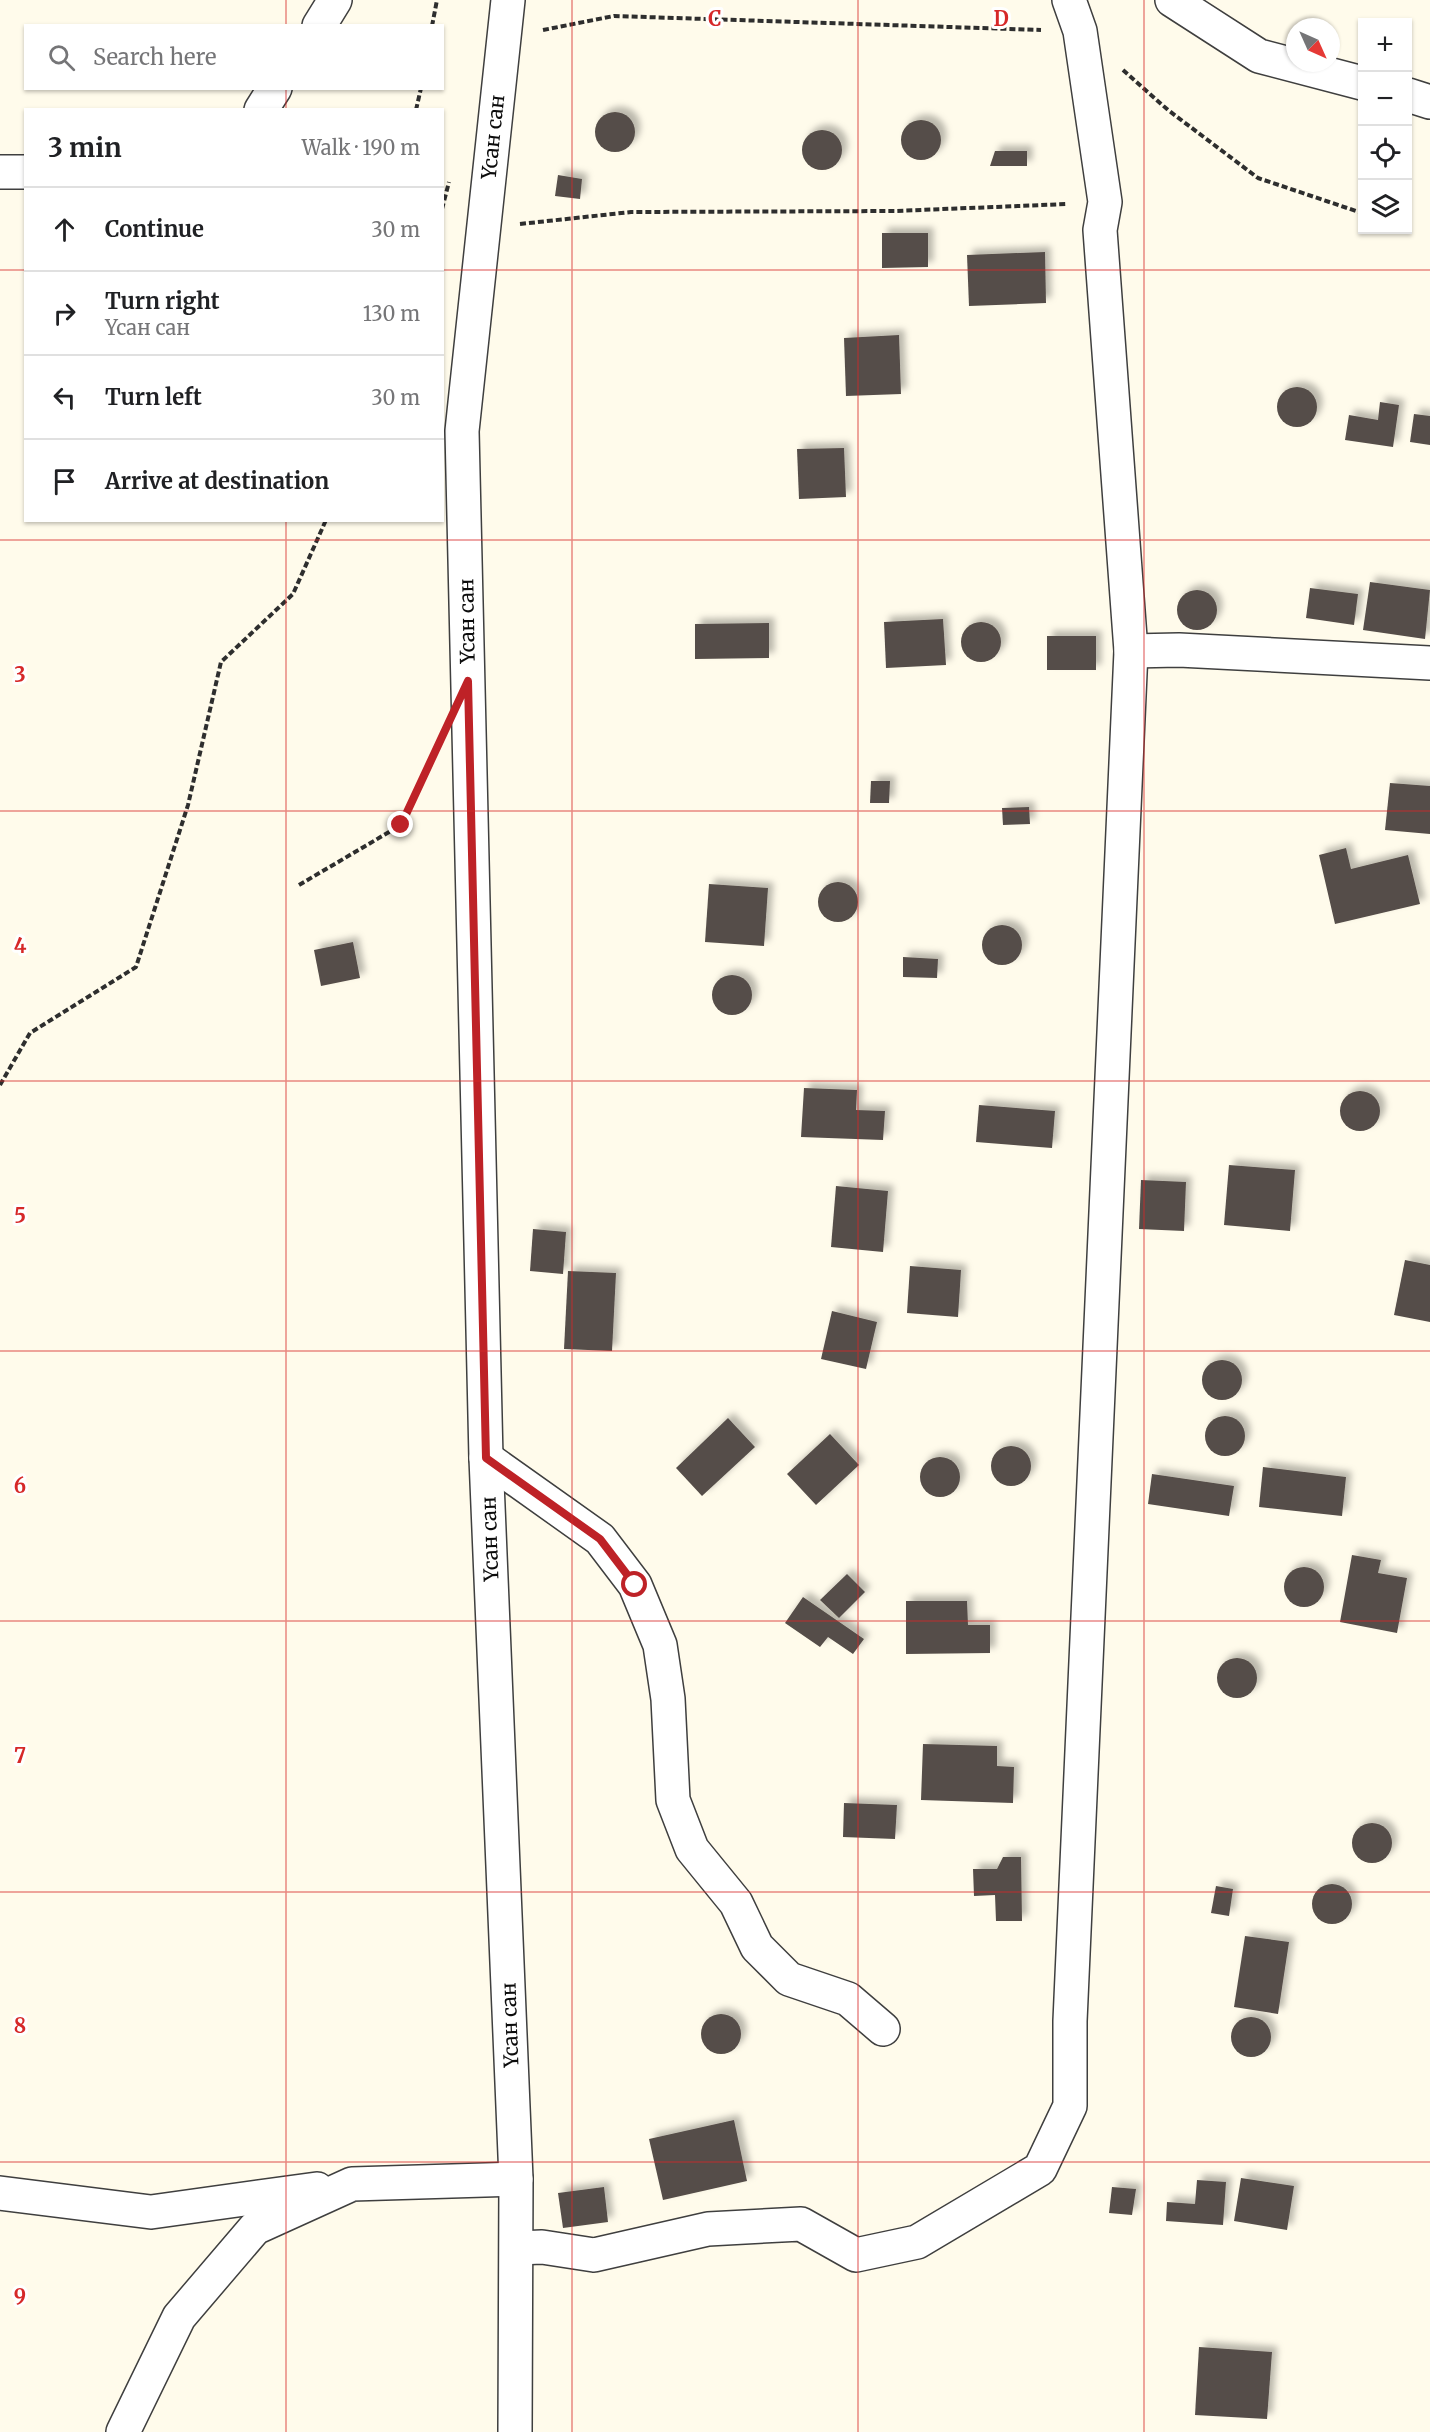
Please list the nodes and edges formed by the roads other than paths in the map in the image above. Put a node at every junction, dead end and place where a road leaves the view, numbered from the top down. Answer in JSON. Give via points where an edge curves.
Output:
{"nodes":[{"id":1,"x":335,"y":0,"type":"edge"},
{"id":2,"x":508,"y":0,"type":"edge"},
{"id":3,"x":1069,"y":0,"type":"edge"},
{"id":4,"x":1172,"y":0,"type":"edge"},
{"id":5,"x":320,"y":24,"type":"edge"},
{"id":6,"x":1358,"y":81,"type":"edge"},
{"id":7,"x":1412,"y":89,"type":"edge"},
{"id":8,"x":1430,"y":89,"type":"edge"},
{"id":9,"x":274,"y":90,"type":"edge"},
{"id":10,"x":1412,"y":97,"type":"edge"},
{"id":11,"x":1430,"y":102,"type":"edge"},
{"id":12,"x":262,"y":108,"type":"edge"},
{"id":13,"x":0,"y":172,"type":"edge"},
{"id":14,"x":24,"y":172,"type":"edge"},
{"id":15,"x":1131,"y":651,"type":"junction"},
{"id":16,"x":1430,"y":663,"type":"edge"},
{"id":17,"x":486,"y":1458,"type":"junction"},
{"id":18,"x":883,"y":2029,"type":"dead end"},
{"id":19,"x":516,"y":2179,"type":"junction"},
{"id":20,"x":352,"y":2184,"type":"junction"},
{"id":21,"x":0,"y":2193,"type":"edge"},
{"id":22,"x":518,"y":2248,"type":"junction"},
{"id":23,"x":123,"y":2432,"type":"edge"},
{"id":24,"x":515,"y":2432,"type":"edge"}],
"edges":[{"from":1,"to":5,"type":"street"},
{"from":2,"to":17,"type":"street","name":"Үсан сан","via":[[462,431]]},
{"from":3,"to":15,"type":"street","via":[[1080,31],[1105,202],[1100,230]]},
{"from":4,"to":6,"type":"street","via":[[1259,56]]},
{"from":7,"to":8,"type":"street"},
{"from":9,"to":12,"type":"street"},
{"from":10,"to":11,"type":"street"},
{"from":13,"to":14,"type":"street"},
{"from":15,"to":16,"type":"street"},
{"from":15,"to":22,"type":"street","via":[[1070,2021],[1070,2106],[1040,2169],[918,2242],[856,2255],[801,2224],[708,2229],[594,2254]]},
{"from":17,"to":18,"type":"street","via":[[600,1539],[635,1585],[660,1645],[668,1700],[673,1800],[692,1849],[736,1903],[757,1947],[789,1979],[848,1999]]},
{"from":17,"to":19,"type":"street","name":"Үсан сан"},
{"from":19,"to":20,"type":"street"},
{"from":19,"to":22,"type":"street","name":"Үсан сан"},
{"from":20,"to":21,"type":"street","via":[[151,2212]]},
{"from":20,"to":23,"type":"street","via":[[255,2228],[179,2317]]},
{"from":22,"to":24,"type":"street","name":"Үсан сан"}]}
